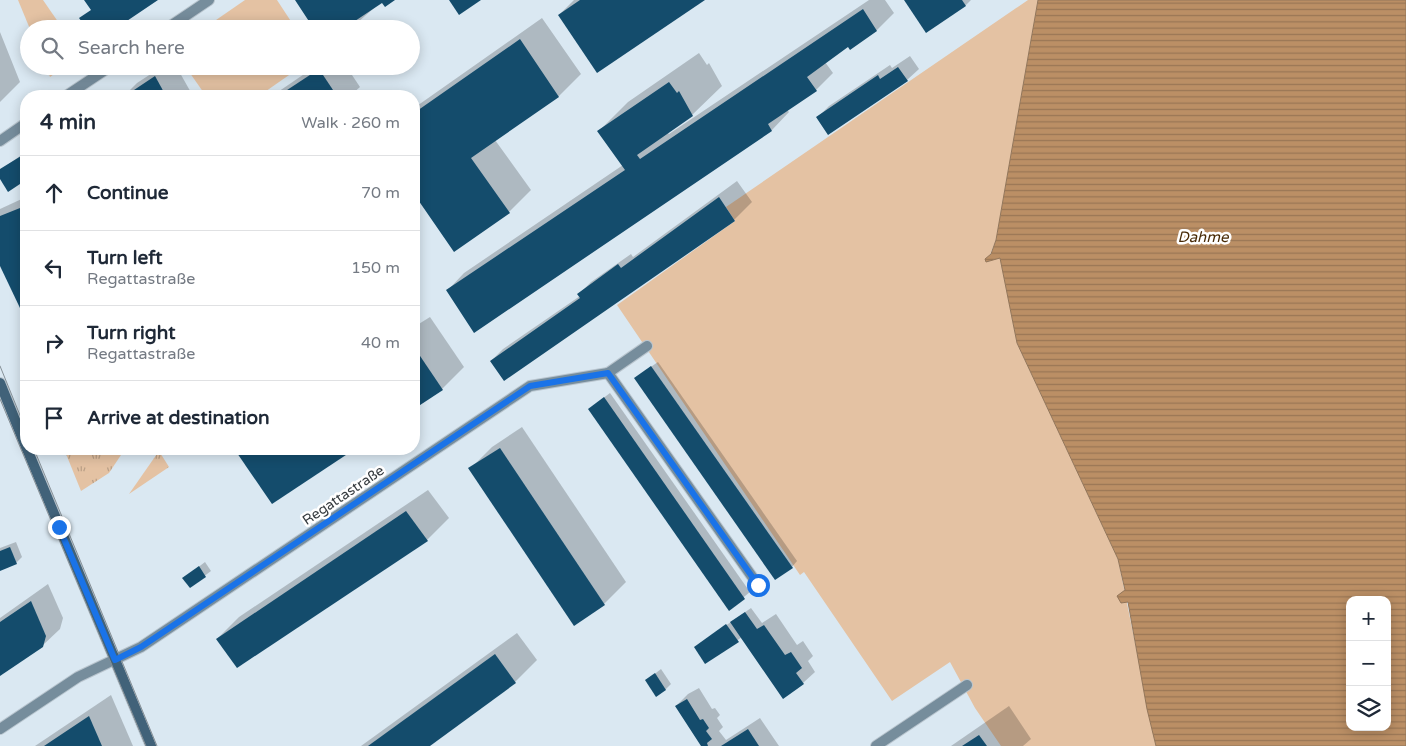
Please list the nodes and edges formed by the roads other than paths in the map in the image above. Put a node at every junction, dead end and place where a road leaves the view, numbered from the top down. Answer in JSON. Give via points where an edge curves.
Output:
{"nodes":[{"id":1,"x":209,"y":0,"type":"edge"},
{"id":2,"x":179,"y":20,"type":"edge"},
{"id":3,"x":98,"y":75,"type":"edge"},
{"id":4,"x":75,"y":90,"type":"edge"},
{"id":5,"x":20,"y":127,"type":"edge"},
{"id":6,"x":0,"y":141,"type":"edge"},
{"id":7,"x":647,"y":346,"type":"dead end"},
{"id":8,"x":608,"y":373,"type":"junction"},
{"id":9,"x":0,"y":383,"type":"edge"},
{"id":10,"x":20,"y":431,"type":"edge"},
{"id":11,"x":30,"y":455,"type":"edge"},
{"id":12,"x":758,"y":585,"type":"dead end"},
{"id":13,"x":115,"y":660,"type":"junction"},
{"id":14,"x":967,"y":686,"type":"dead end"},
{"id":15,"x":0,"y":729,"type":"edge"},
{"id":16,"x":151,"y":746,"type":"edge"},
{"id":17,"x":876,"y":746,"type":"edge"}],
"edges":[{"from":1,"to":2,"type":"street"},
{"from":3,"to":4,"type":"street"},
{"from":5,"to":6,"type":"street"},
{"from":7,"to":8,"type":"street","name":"Regattastraße"},
{"from":8,"to":12,"type":"street"},
{"from":8,"to":13,"type":"street","name":"Regattastraße","via":[[530,386],[141,647]]},
{"from":9,"to":10,"type":"main road"},
{"from":11,"to":13,"type":"main road"},
{"from":13,"to":15,"type":"street","name":"Regattastraße","via":[[78,677]]},
{"from":13,"to":16,"type":"main road"},
{"from":14,"to":17,"type":"street"}]}
